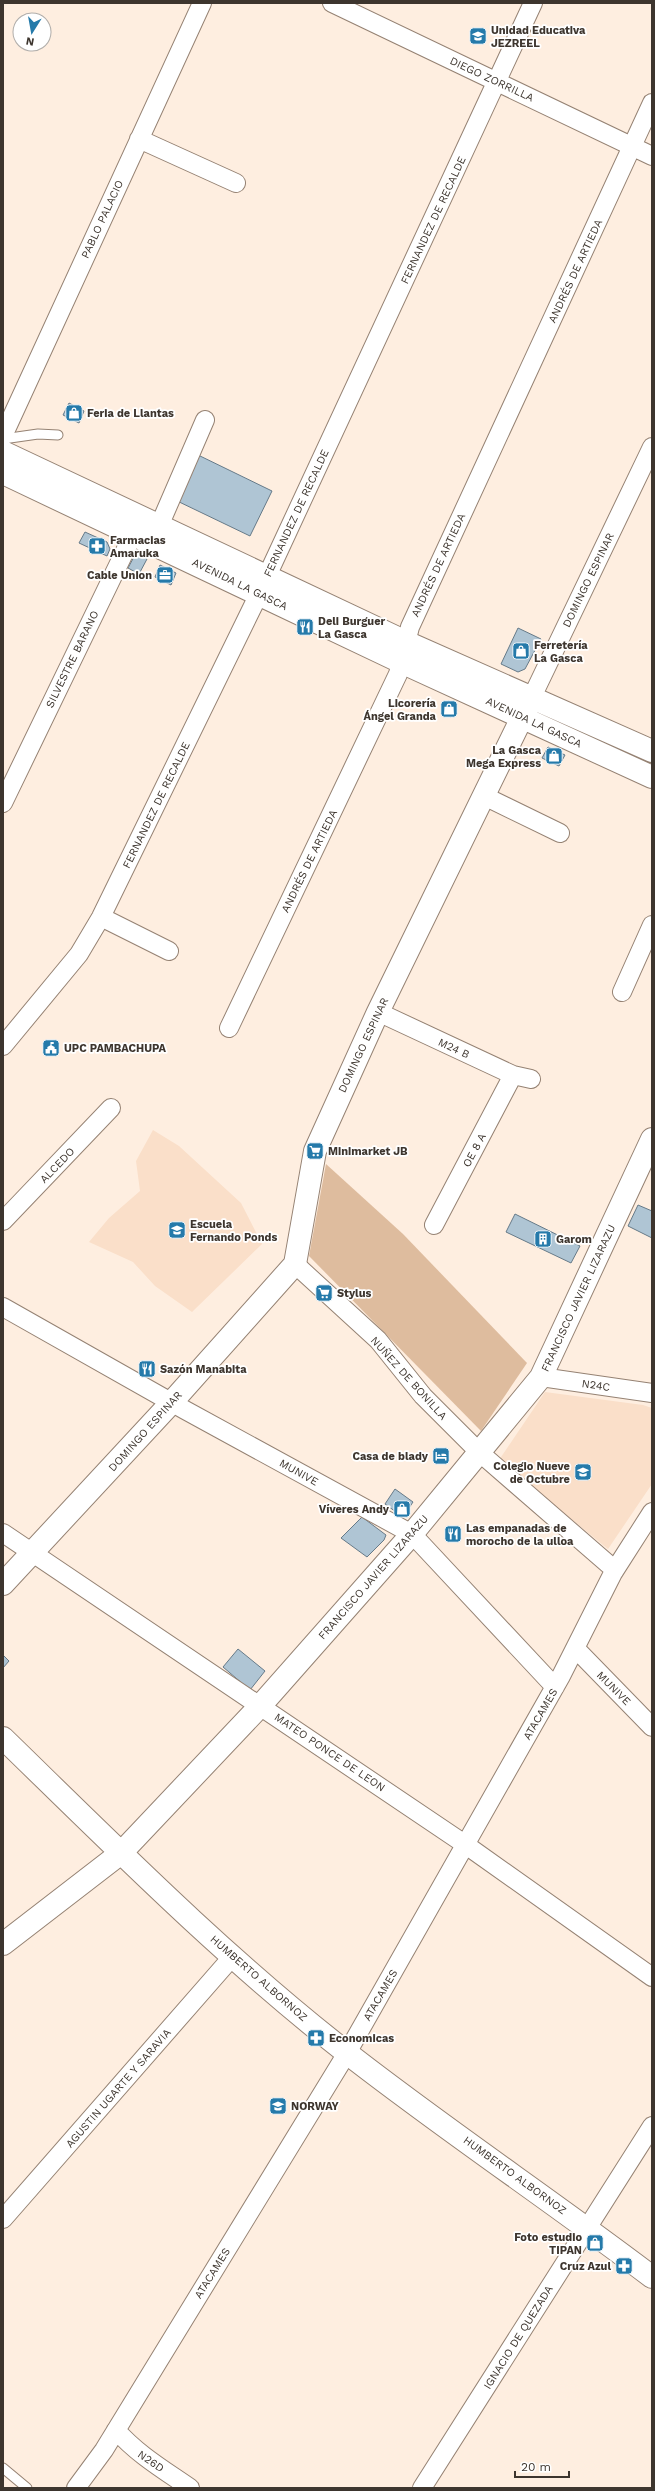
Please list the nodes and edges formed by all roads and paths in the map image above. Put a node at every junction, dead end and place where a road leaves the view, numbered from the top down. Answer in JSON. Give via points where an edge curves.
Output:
{"nodes":[{"id":1,"x":202,"y":3,"type":"edge"},
{"id":2,"x":332,"y":3,"type":"edge"},
{"id":3,"x":533,"y":3,"type":"edge"},
{"id":4,"x":498,"y":81,"type":"junction"},
{"id":5,"x":652,"y":103,"type":"edge"},
{"id":6,"x":139,"y":139,"type":"junction"},
{"id":7,"x":632,"y":146,"type":"junction"},
{"id":8,"x":652,"y":156,"type":"edge"},
{"id":9,"x":236,"y":183,"type":"dead end"},
{"id":10,"x":205,"y":420,"type":"dead end"},
{"id":11,"x":58,"y":435,"type":"dead end"},
{"id":12,"x":3,"y":436,"type":"edge"},
{"id":13,"x":3,"y":439,"type":"edge"},
{"id":14,"x":652,"y":447,"type":"edge"},
{"id":15,"x":3,"y":452,"type":"edge"},
{"id":16,"x":3,"y":473,"type":"edge"},
{"id":17,"x":145,"y":524,"type":"junction"},
{"id":18,"x":263,"y":584,"type":"junction"},
{"id":19,"x":404,"y":652,"type":"junction"},
{"id":20,"x":532,"y":697,"type":"junction"},
{"id":21,"x":523,"y":717,"type":"junction"},
{"id":22,"x":652,"y":751,"type":"edge"},
{"id":23,"x":652,"y":777,"type":"edge"},
{"id":24,"x":484,"y":796,"type":"junction"},
{"id":25,"x":3,"y":803,"type":"edge"},
{"id":26,"x":560,"y":833,"type":"dead end"},
{"id":27,"x":101,"y":917,"type":"junction"},
{"id":28,"x":652,"y":925,"type":"edge"},
{"id":29,"x":169,"y":951,"type":"dead end"},
{"id":30,"x":622,"y":992,"type":"dead end"},
{"id":31,"x":378,"y":1012,"type":"junction"},
{"id":32,"x":229,"y":1028,"type":"dead end"},
{"id":33,"x":6,"y":1038,"type":"edge"},
{"id":34,"x":513,"y":1075,"type":"junction"},
{"id":35,"x":531,"y":1079,"type":"dead end"},
{"id":36,"x":111,"y":1108,"type":"dead end"},
{"id":37,"x":652,"y":1139,"type":"edge"},
{"id":38,"x":3,"y":1221,"type":"edge"},
{"id":39,"x":434,"y":1225,"type":"dead end"},
{"id":40,"x":295,"y":1264,"type":"junction"},
{"id":41,"x":3,"y":1307,"type":"edge"},
{"id":42,"x":541,"y":1377,"type":"junction"},
{"id":43,"x":652,"y":1393,"type":"edge"},
{"id":44,"x":171,"y":1403,"type":"junction"},
{"id":45,"x":479,"y":1452,"type":"junction"},
{"id":46,"x":652,"y":1512,"type":"edge"},
{"id":47,"x":3,"y":1533,"type":"edge"},
{"id":48,"x":412,"y":1534,"type":"junction"},
{"id":49,"x":34,"y":1554,"type":"junction"},
{"id":50,"x":615,"y":1570,"type":"junction"},
{"id":51,"x":3,"y":1584,"type":"edge"},
{"id":52,"x":576,"y":1649,"type":"junction"},
{"id":53,"x":555,"y":1687,"type":"junction"},
{"id":54,"x":261,"y":1705,"type":"junction"},
{"id":55,"x":652,"y":1727,"type":"edge"},
{"id":56,"x":3,"y":1738,"type":"edge"},
{"id":57,"x":466,"y":1845,"type":"junction"},
{"id":58,"x":121,"y":1854,"type":"junction"},
{"id":59,"x":3,"y":1944,"type":"edge"},
{"id":60,"x":233,"y":1956,"type":"junction"},
{"id":61,"x":652,"y":1977,"type":"edge"},
{"id":62,"x":347,"y":2053,"type":"junction"},
{"id":63,"x":652,"y":2126,"type":"edge"},
{"id":64,"x":3,"y":2219,"type":"edge"},
{"id":65,"x":587,"y":2228,"type":"junction"},
{"id":66,"x":652,"y":2277,"type":"edge"},
{"id":67,"x":116,"y":2430,"type":"junction"},
{"id":68,"x":3,"y":2468,"type":"edge"},
{"id":69,"x":27,"y":2488,"type":"edge"},
{"id":70,"x":76,"y":2488,"type":"edge"},
{"id":71,"x":190,"y":2488,"type":"edge"},
{"id":72,"x":422,"y":2488,"type":"edge"}],
"edges":[{"from":1,"to":6,"type":"street","name":"PABLO PALACIO"},
{"from":2,"to":4,"type":"street","name":"DIEGO ZORRILLA"},
{"from":3,"to":4,"type":"street","name":"FERNANDEZ DE RECALDE"},
{"from":4,"to":7,"type":"street","name":"DIEGO ZORRILLA"},
{"from":4,"to":18,"type":"street","name":"FERNANDEZ DE RECALDE"},
{"from":5,"to":7,"type":"street","name":"ANDRÉS DE ARTIEDA"},
{"from":6,"to":9,"type":"street"},
{"from":6,"to":12,"type":"street","name":"PABLO PALACIO"},
{"from":7,"to":8,"type":"street","name":"DIEGO ZORRILLA"},
{"from":7,"to":19,"type":"street","name":"ANDRÉS DE ARTIEDA","via":[[410,627]]},
{"from":10,"to":17,"type":"street","name":"SILVESTRE BARANO"},
{"from":11,"to":13,"type":"lane","via":[[38,434]]},
{"from":14,"to":20,"type":"street","name":"DOMINGO ESPINAR"},
{"from":15,"to":17,"type":"street","name":"AVENIDA LA GASCA"},
{"from":16,"to":17,"type":"street","name":"AVENIDA LA GASCA"},
{"from":17,"to":18,"type":"street","name":"AVENIDA LA GASCA"},
{"from":17,"to":25,"type":"street","name":"SILVESTRE BARANO"},
{"from":18,"to":19,"type":"street","name":"AVENIDA LA GASCA"},
{"from":18,"to":27,"type":"street","name":"FERNANDEZ DE RECALDE"},
{"from":19,"to":20,"type":"street","name":"AVENIDA LA GASCA"},
{"from":19,"to":21,"type":"street","name":"AVENIDA LA GASCA"},
{"from":19,"to":32,"type":"street","name":"ANDRÉS DE ARTIEDA","via":[[395,681]]},
{"from":20,"to":21,"type":"street","name":"DOMINGO ESPINAR"},
{"from":20,"to":22,"type":"street","name":"AVENIDA LA GASCA"},
{"from":21,"to":23,"type":"street","name":"AVENIDA LA GASCA"},
{"from":21,"to":24,"type":"street","name":"DOMINGO ESPINAR"},
{"from":24,"to":26,"type":"street"},
{"from":24,"to":31,"type":"street","name":"DOMINGO ESPINAR"},
{"from":27,"to":29,"type":"street"},
{"from":27,"to":33,"type":"street","name":"FERNANDEZ DE RECALDE","via":[[79,954]]},
{"from":28,"to":30,"type":"street"},
{"from":31,"to":34,"type":"street","name":"M24 B"},
{"from":31,"to":40,"type":"street","name":"DOMINGO ESPINAR","via":[[315,1151]]},
{"from":34,"to":35,"type":"street","name":"M24 B"},
{"from":34,"to":39,"type":"street","name":"OE 8 A"},
{"from":36,"to":38,"type":"street","name":"ALCEDO"},
{"from":37,"to":42,"type":"street","name":"FRANCISCO JAVIER LIZARAZU"},
{"from":40,"to":44,"type":"street","name":"DOMINGO ESPINAR"},
{"from":40,"to":45,"type":"street","name":"NUÑEZ DE BONILLA","via":[[378,1340],[423,1396]]},
{"from":41,"to":44,"type":"street","name":"MUNIVE"},
{"from":42,"to":43,"type":"street","name":"N24C"},
{"from":42,"to":45,"type":"street","name":"FRANCISCO JAVIER LIZARAZU"},
{"from":44,"to":48,"type":"street","name":"MUNIVE"},
{"from":44,"to":49,"type":"street","name":"DOMINGO ESPINAR"},
{"from":45,"to":48,"type":"street","name":"FRANCISCO JAVIER LIZARAZU"},
{"from":45,"to":50,"type":"street","name":"NUÑEZ DE BONILLA"},
{"from":46,"to":50,"type":"street","name":"ATACAMES"},
{"from":47,"to":49,"type":"street","name":"MATEO PONCE DE LEON"},
{"from":48,"to":53,"type":"street","name":"MUNIVE"},
{"from":48,"to":54,"type":"street","name":"FRANCISCO JAVIER LIZARAZU"},
{"from":49,"to":51,"type":"street","name":"DOMINGO ESPINAR"},
{"from":49,"to":54,"type":"street","name":"MATEO PONCE DE LEON"},
{"from":50,"to":52,"type":"street","name":"ATACAMES"},
{"from":52,"to":53,"type":"street","name":"ATACAMES"},
{"from":52,"to":55,"type":"street","name":"MUNIVE"},
{"from":53,"to":57,"type":"street","name":"ATACAMES"},
{"from":54,"to":57,"type":"street","name":"MATEO PONCE DE LEON"},
{"from":54,"to":58,"type":"street","name":"FRANCISCO JAVIER LIZARAZU"},
{"from":56,"to":58,"type":"street","name":"HUMBERTO ALBORNOZ"},
{"from":57,"to":61,"type":"street","name":"MATEO PONCE DE LEON"},
{"from":57,"to":62,"type":"street","name":"ATACAMES"},
{"from":58,"to":59,"type":"street","name":"FRANCISCO JAVIER LIZARAZU"},
{"from":58,"to":60,"type":"street","name":"HUMBERTO ALBORNOZ"},
{"from":60,"to":62,"type":"street","name":"HUMBERTO ALBORNOZ"},
{"from":60,"to":64,"type":"street","name":"AGUSTIN UGARTE Y SARAVIA"},
{"from":62,"to":65,"type":"street","name":"HUMBERTO ALBORNOZ"},
{"from":62,"to":67,"type":"street","name":"ATACAMES"},
{"from":63,"to":65,"type":"street","name":"IGNACIO DE QUEZADA"},
{"from":65,"to":66,"type":"street","name":"HUMBERTO ALBORNOZ"},
{"from":65,"to":72,"type":"street","name":"IGNACIO DE QUEZADA"},
{"from":67,"to":70,"type":"street","name":"ATACAMES"},
{"from":67,"to":71,"type":"street","name":"N26D","via":[[133,2448]]},
{"from":68,"to":69,"type":"lane"}]}
